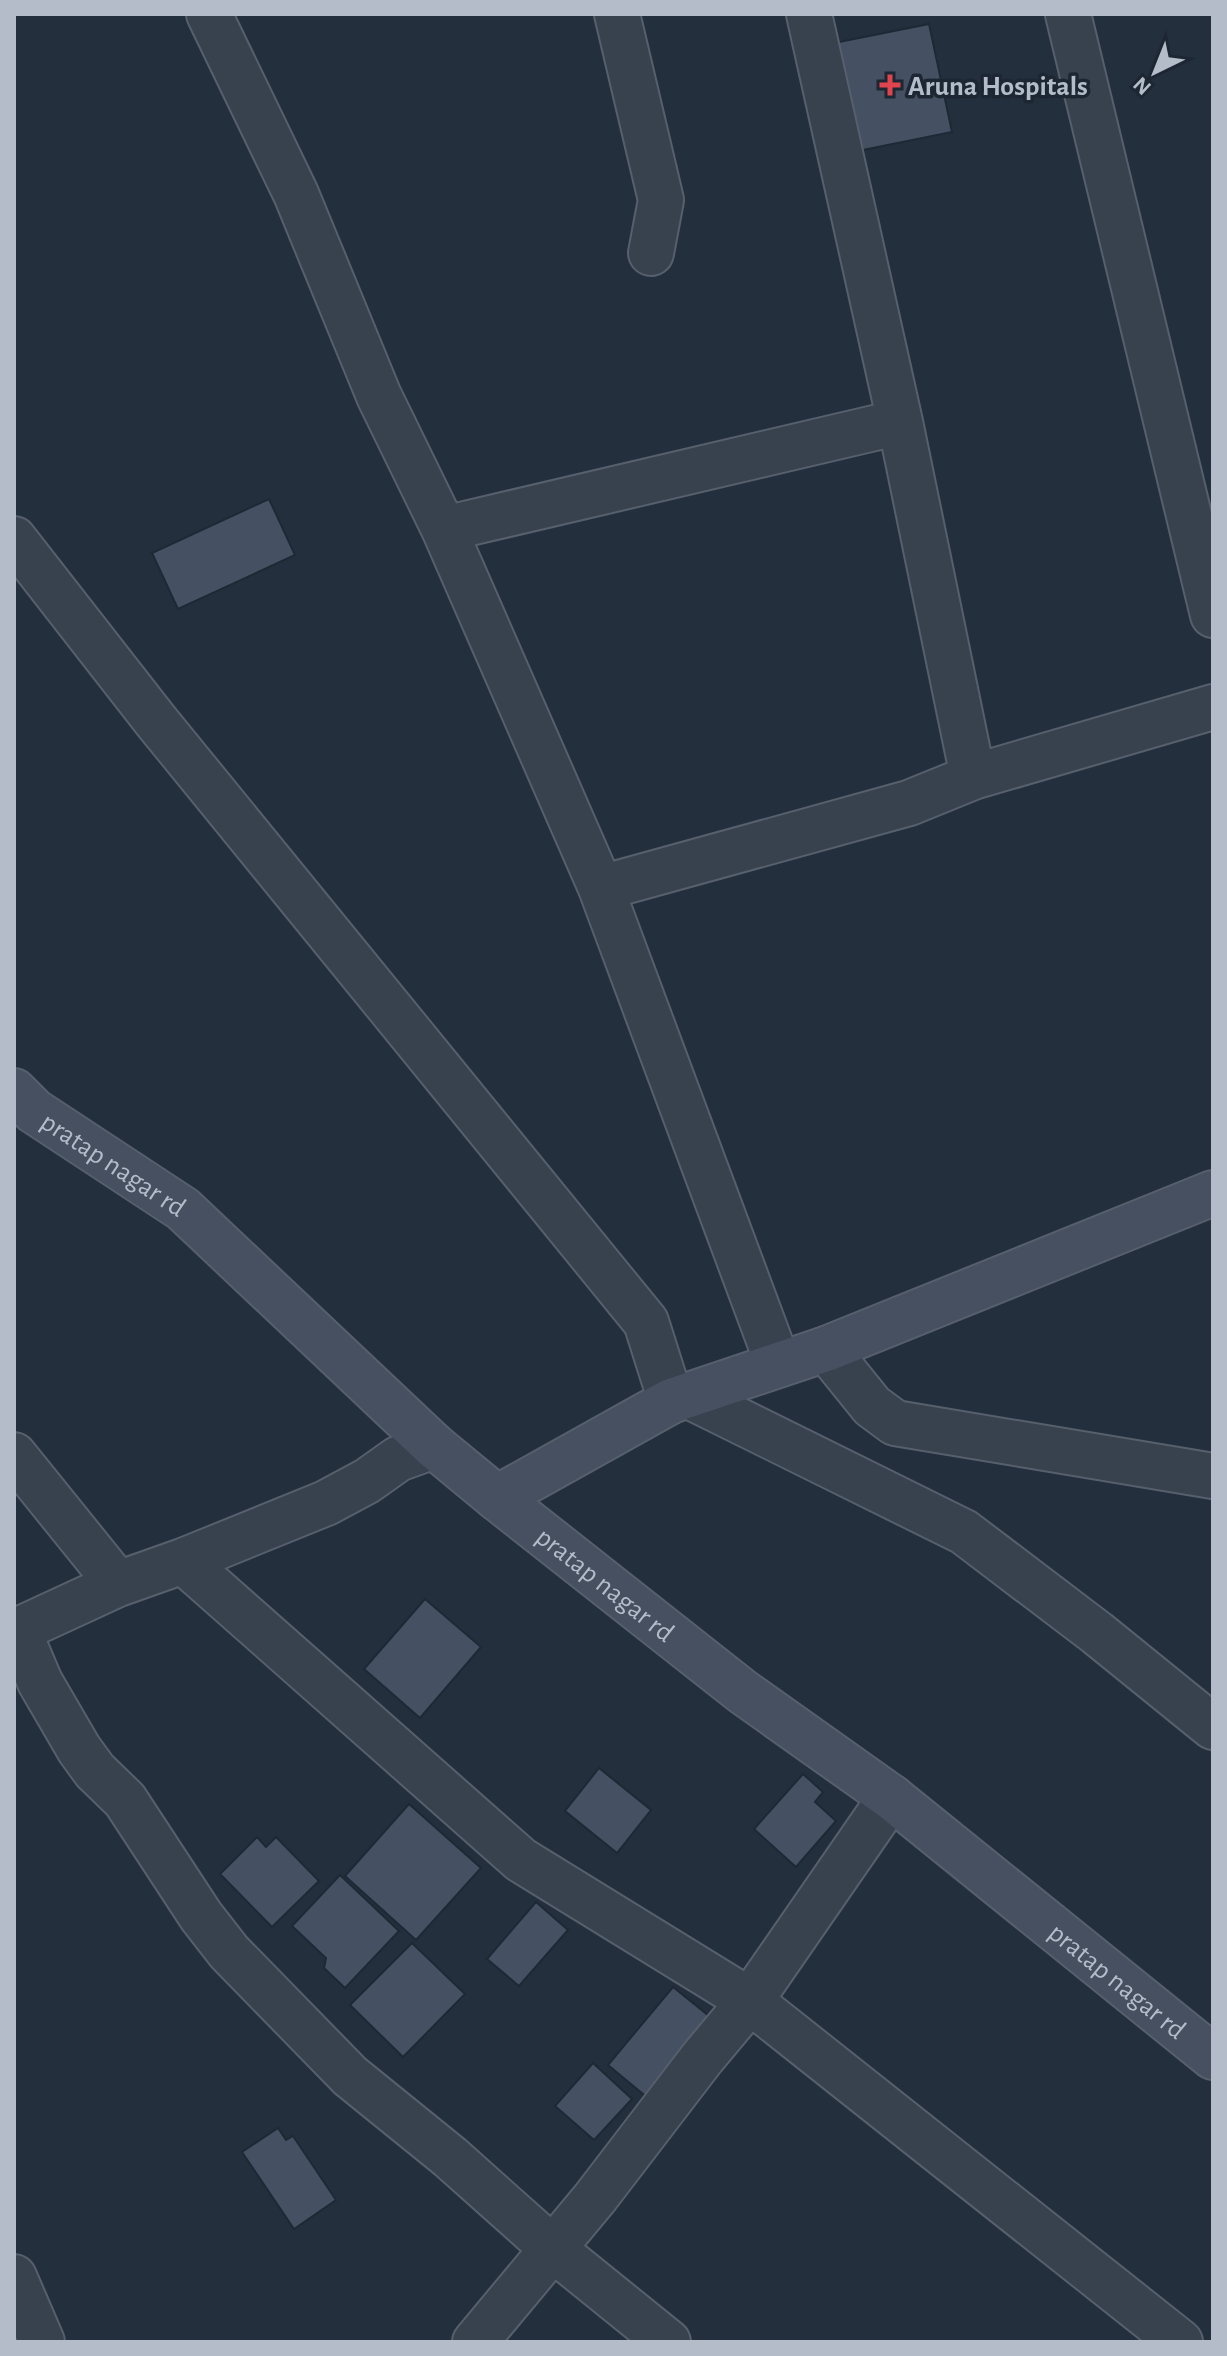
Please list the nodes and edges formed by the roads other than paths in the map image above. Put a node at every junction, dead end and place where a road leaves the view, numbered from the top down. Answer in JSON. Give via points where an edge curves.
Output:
{"nodes":[{"id":1,"x":209,"y":14,"type":"edge"},
{"id":2,"x":617,"y":14,"type":"edge"},
{"id":3,"x":809,"y":14,"type":"edge"},
{"id":4,"x":1068,"y":14,"type":"edge"},
{"id":5,"x":651,"y":253,"type":"dead end"},
{"id":6,"x":900,"y":422,"type":"junction"},
{"id":7,"x":444,"y":529,"type":"junction"},
{"id":8,"x":14,"y":539,"type":"edge"},
{"id":9,"x":1213,"y":615,"type":"edge"},
{"id":10,"x":1213,"y":707,"type":"edge"},
{"id":11,"x":973,"y":777,"type":"junction"},
{"id":12,"x":601,"y":888,"type":"junction"},
{"id":13,"x":21,"y":1108,"type":"edge"},
{"id":14,"x":1213,"y":1193,"type":"edge"},
{"id":15,"x":826,"y":1349,"type":"junction"},
{"id":16,"x":778,"y":1364,"type":"junction"},
{"id":17,"x":679,"y":1398,"type":"junction"},
{"id":18,"x":434,"y":1446,"type":"junction"},
{"id":19,"x":14,"y":1455,"type":"edge"},
{"id":20,"x":1213,"y":1476,"type":"edge"},
{"id":21,"x":497,"y":1498,"type":"junction"},
{"id":22,"x":183,"y":1561,"type":"junction"},
{"id":23,"x":118,"y":1584,"type":"junction"},
{"id":24,"x":16,"y":1631,"type":"edge"},
{"id":25,"x":1213,"y":1727,"type":"edge"},
{"id":26,"x":891,"y":1797,"type":"junction"},
{"id":27,"x":750,"y":2001,"type":"junction"},
{"id":28,"x":1213,"y":2057,"type":"edge"},
{"id":29,"x":553,"y":2249,"type":"junction"},
{"id":30,"x":14,"y":2277,"type":"edge"},
{"id":31,"x":42,"y":2342,"type":"edge"},
{"id":32,"x":475,"y":2342,"type":"edge"},
{"id":33,"x":668,"y":2342,"type":"edge"},
{"id":34,"x":1180,"y":2342,"type":"edge"}],
"edges":[{"from":1,"to":7,"type":"street","via":[[296,194],[379,396]]},
{"from":2,"to":5,"type":"street","via":[[661,200]]},
{"from":3,"to":6,"type":"street"},
{"from":4,"to":9,"type":"street"},
{"from":6,"to":7,"type":"street"},
{"from":6,"to":11,"type":"street"},
{"from":7,"to":12,"type":"street"},
{"from":8,"to":17,"type":"street","via":[[646,1322]]},
{"from":10,"to":11,"type":"street"},
{"from":11,"to":12,"type":"street","via":[[909,803]]},
{"from":12,"to":16,"type":"street"},
{"from":13,"to":18,"type":"street","name":"pratap nagar rd","via":[[183,1209]]},
{"from":14,"to":15,"type":"street"},
{"from":15,"to":16,"type":"street"},
{"from":15,"to":20,"type":"street","via":[[872,1406],[895,1423]]},
{"from":16,"to":17,"type":"street"},
{"from":17,"to":21,"type":"street"},
{"from":17,"to":25,"type":"street","via":[[964,1532]]},
{"from":18,"to":21,"type":"street","name":"pratap nagar rd"},
{"from":18,"to":22,"type":"street","via":[[398,1459],[326,1503]]},
{"from":19,"to":23,"type":"street"},
{"from":21,"to":26,"type":"street","name":"pratap nagar rd","via":[[743,1692]]},
{"from":22,"to":23,"type":"street"},
{"from":22,"to":27,"type":"street","via":[[521,1860]]},
{"from":23,"to":24,"type":"street"},
{"from":24,"to":29,"type":"street","via":[[79,1749],[125,1800],[229,1952],[350,2076]]},
{"from":26,"to":27,"type":"street"},
{"from":26,"to":28,"type":"street","name":"pratap nagar rd"},
{"from":27,"to":29,"type":"street"},
{"from":27,"to":34,"type":"street"},
{"from":29,"to":32,"type":"street"},
{"from":29,"to":33,"type":"street"},
{"from":30,"to":31,"type":"street"}]}
